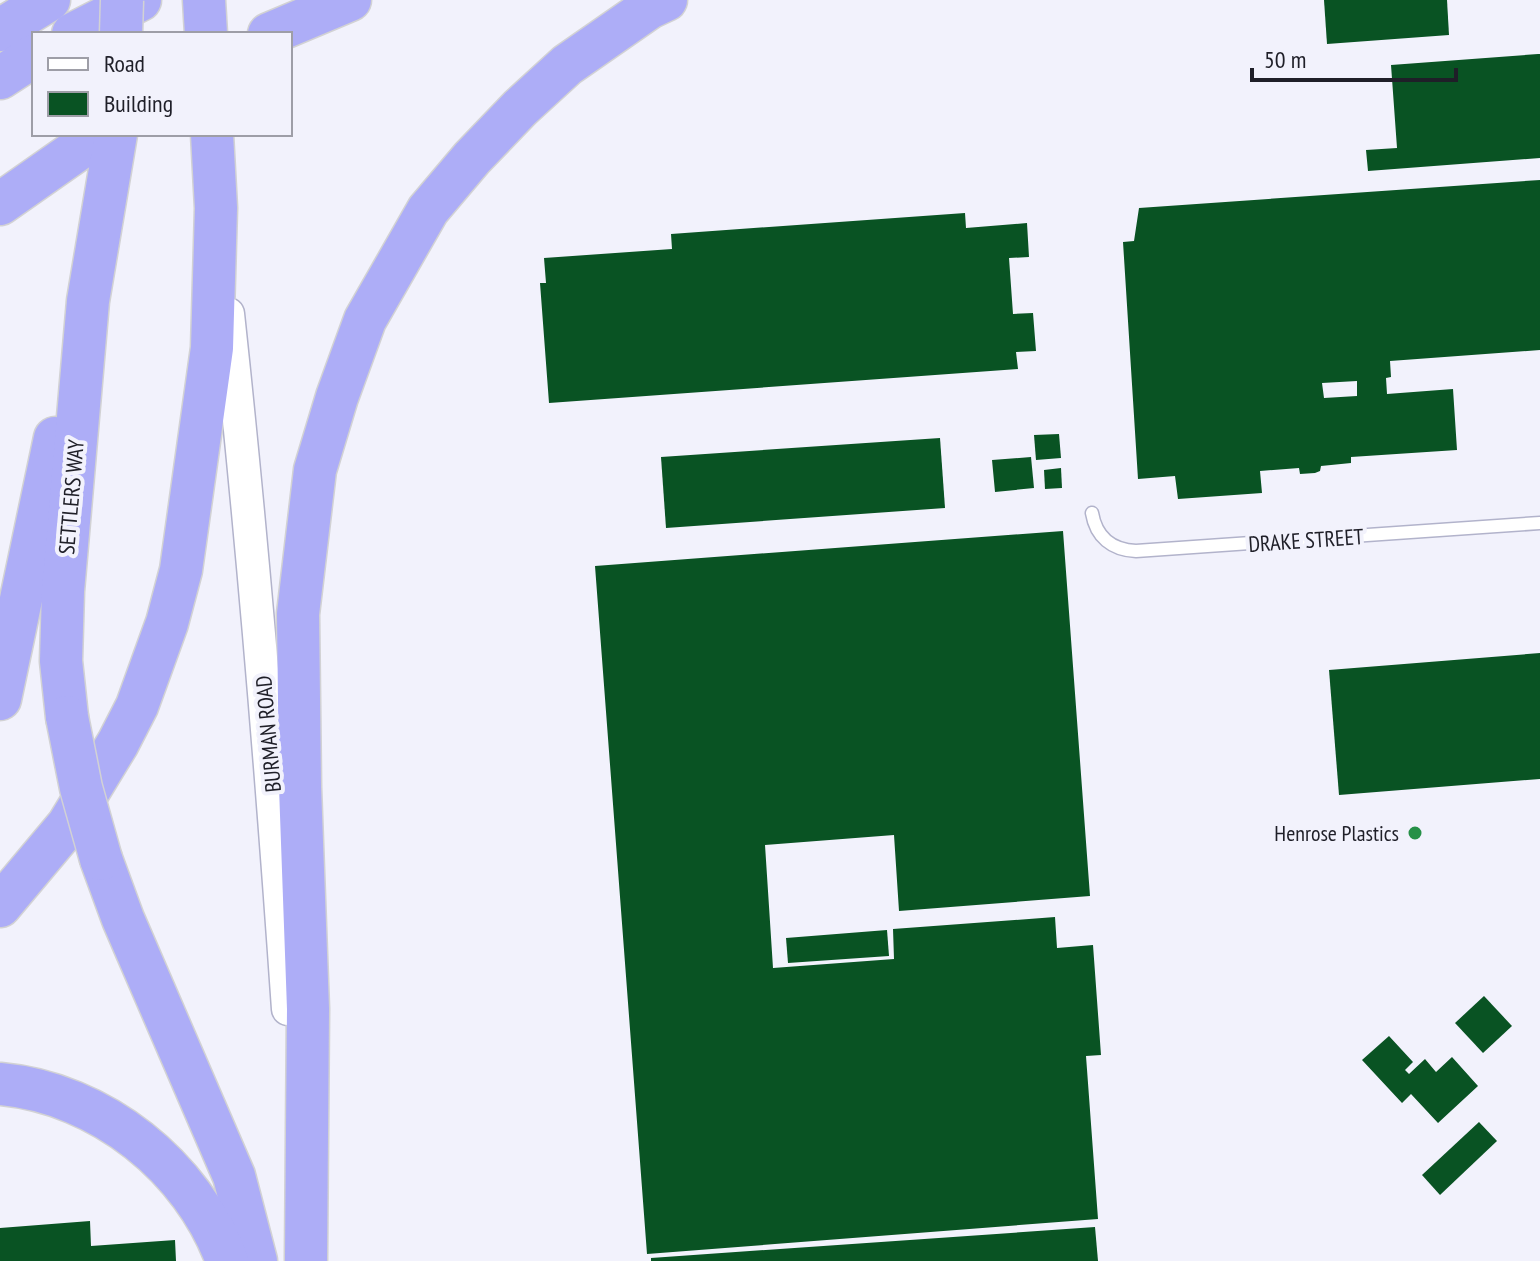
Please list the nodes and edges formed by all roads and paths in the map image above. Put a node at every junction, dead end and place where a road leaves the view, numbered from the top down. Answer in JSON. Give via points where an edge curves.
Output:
{"nodes":[{"id":1,"x":46,"y":0,"type":"edge"},
{"id":2,"x":122,"y":0,"type":"edge"},
{"id":3,"x":140,"y":0,"type":"edge"},
{"id":4,"x":204,"y":0,"type":"edge"},
{"id":5,"x":350,"y":0,"type":"edge"},
{"id":6,"x":666,"y":0,"type":"edge"},
{"id":7,"x":0,"y":14,"type":"edge"},
{"id":8,"x":0,"y":30,"type":"edge"},
{"id":9,"x":77,"y":32,"type":"edge"},
{"id":10,"x":121,"y":32,"type":"edge"},
{"id":11,"x":206,"y":32,"type":"edge"},
{"id":12,"x":274,"y":32,"type":"edge"},
{"id":13,"x":32,"y":57,"type":"edge"},
{"id":14,"x":0,"y":78,"type":"edge"},
{"id":15,"x":65,"y":136,"type":"edge"},
{"id":16,"x":97,"y":136,"type":"edge"},
{"id":17,"x":116,"y":136,"type":"edge"},
{"id":18,"x":212,"y":141,"type":"edge"},
{"id":19,"x":0,"y":173,"type":"edge"},
{"id":20,"x":0,"y":204,"type":"edge"},
{"id":21,"x":216,"y":208,"type":"junction"},
{"id":22,"x":88,"y":301,"type":"junction"},
{"id":23,"x":1092,"y":513,"type":"dead end"},
{"id":24,"x":1540,"y":523,"type":"edge"},
{"id":25,"x":0,"y":699,"type":"edge"},
{"id":26,"x":0,"y":906,"type":"edge"},
{"id":27,"x":0,"y":1084,"type":"edge"},
{"id":28,"x":306,"y":1260,"type":"edge"},
{"id":29,"x":227,"y":1261,"type":"edge"},
{"id":30,"x":256,"y":1261,"type":"edge"}],
"edges":[{"from":1,"to":7,"type":"highway"},
{"from":1,"to":8,"type":"highway"},
{"from":2,"to":10,"type":"highway","bridge":true},
{"from":3,"to":9,"type":"highway"},
{"from":4,"to":11,"type":"highway"},
{"from":5,"to":12,"type":"highway"},
{"from":6,"to":28,"type":"highway","via":[[567,65],[481,148],[428,210],[365,320],[315,470],[298,614],[308,1009]]},
{"from":13,"to":14,"type":"highway"},
{"from":15,"to":19,"type":"highway"},
{"from":16,"to":20,"type":"highway"},
{"from":17,"to":22,"type":"highway","name":"SETTLERS WAY"},
{"from":18,"to":21,"type":"highway"},
{"from":21,"to":26,"type":"highway","via":[[212,348],[181,570],[167,623],[118,743],[68,825]]},
{"from":21,"to":28,"type":"main road","name":"BURMAN ROAD","via":[[272,777]]},
{"from":22,"to":25,"type":"highway"},
{"from":22,"to":30,"type":"highway","name":"SETTLERS WAY","bridge":true,"via":[[63,591],[61,661],[67,717],[101,859],[234,1176]]},
{"from":23,"to":24,"type":"lane","name":"DRAKE STREET","via":[[1102,537],[1117,548],[1136,551]]},
{"from":27,"to":29,"type":"highway","via":[[62,1098],[132,1135],[198,1201]]}]}
